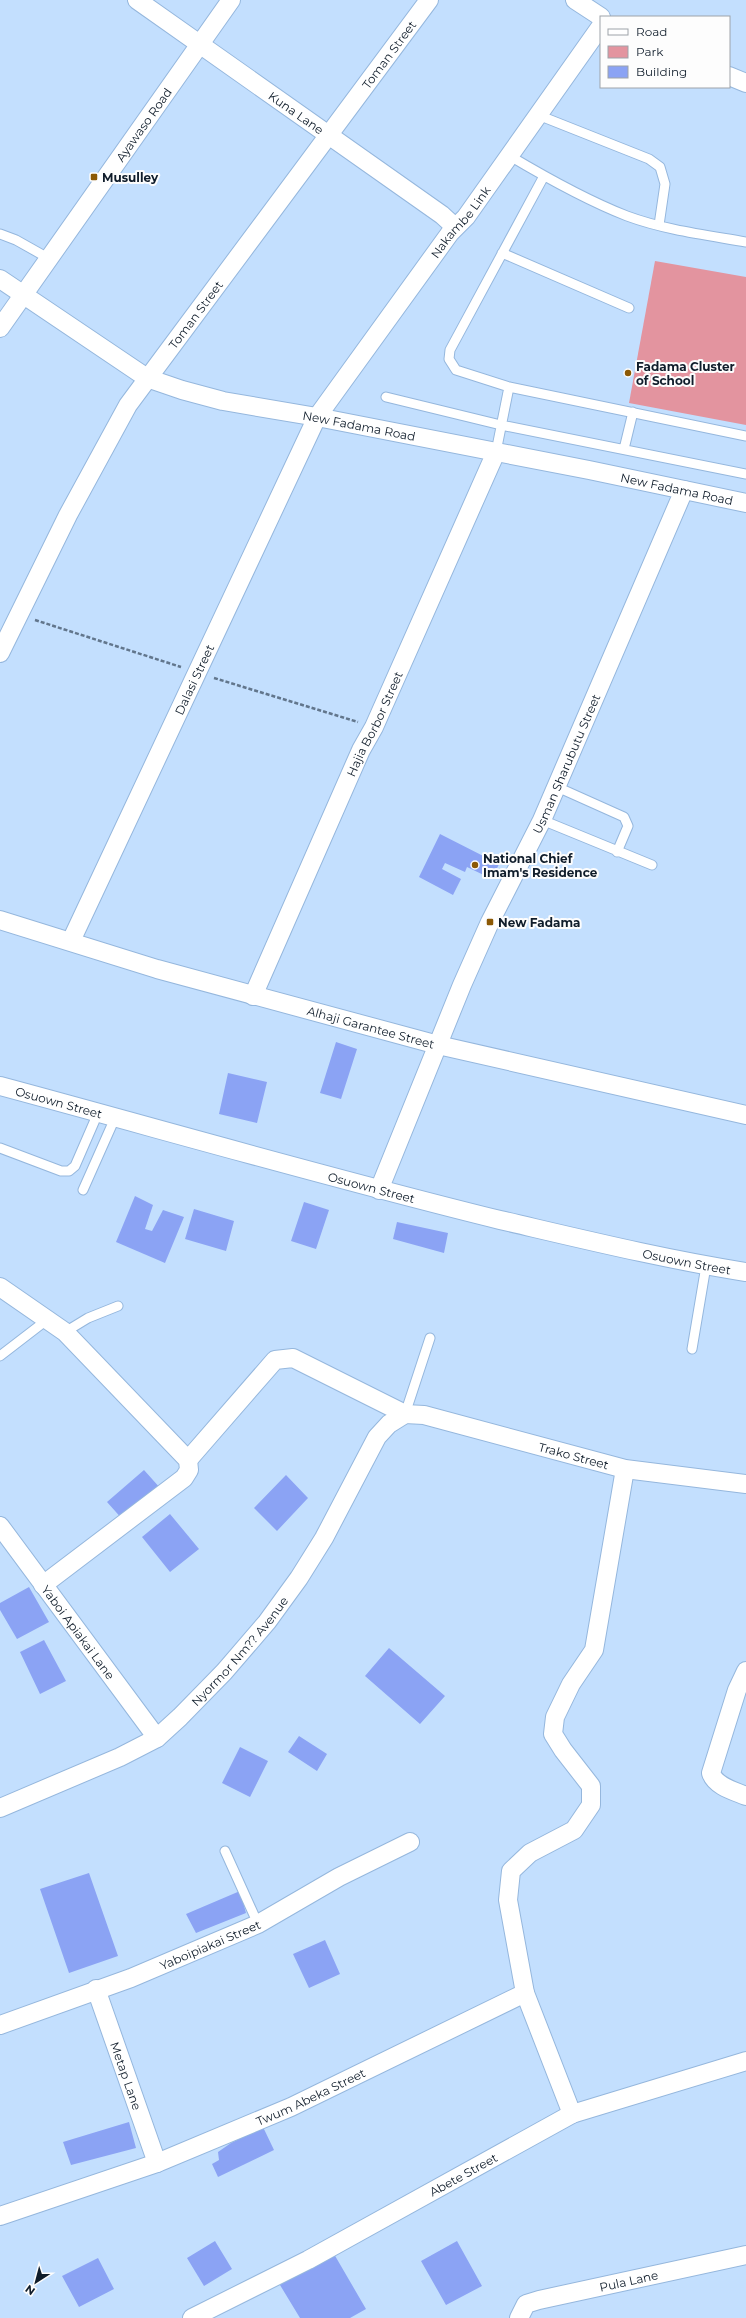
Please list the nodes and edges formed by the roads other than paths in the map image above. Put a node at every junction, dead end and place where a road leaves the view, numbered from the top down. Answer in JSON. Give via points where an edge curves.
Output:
{"nodes":[{"id":1,"x":137,"y":0,"type":"edge"},
{"id":2,"x":231,"y":0,"type":"edge"},
{"id":3,"x":428,"y":0,"type":"edge"},
{"id":4,"x":574,"y":0,"type":"edge"},
{"id":5,"x":600,"y":16,"type":"edge"},
{"id":6,"x":600,"y":27,"type":"edge"},
{"id":7,"x":199,"y":44,"type":"junction"},
{"id":8,"x":730,"y":76,"type":"edge"},
{"id":9,"x":746,"y":83,"type":"edge"},
{"id":10,"x":538,"y":115,"type":"junction"},
{"id":11,"x":328,"y":136,"type":"junction"},
{"id":12,"x":510,"y":156,"type":"junction"},
{"id":13,"x":544,"y":176,"type":"junction"},
{"id":14,"x":659,"y":226,"type":"junction"},
{"id":15,"x":455,"y":227,"type":"junction"},
{"id":16,"x":0,"y":234,"type":"edge"},
{"id":17,"x":746,"y":242,"type":"edge"},
{"id":18,"x":502,"y":253,"type":"junction"},
{"id":19,"x":48,"y":258,"type":"junction"},
{"id":20,"x":0,"y":279,"type":"edge"},
{"id":21,"x":22,"y":294,"type":"junction"},
{"id":22,"x":629,"y":308,"type":"dead end"},
{"id":23,"x":0,"y":328,"type":"edge"},
{"id":24,"x":147,"y":378,"type":"junction"},
{"id":25,"x":509,"y":387,"type":"junction"},
{"id":26,"x":386,"y":397,"type":"dead end"},
{"id":27,"x":633,"y":412,"type":"junction"},
{"id":28,"x":317,"y":417,"type":"junction"},
{"id":29,"x":501,"y":425,"type":"junction"},
{"id":30,"x":746,"y":436,"type":"edge"},
{"id":31,"x":624,"y":449,"type":"junction"},
{"id":32,"x":496,"y":452,"type":"junction"},
{"id":33,"x":746,"y":474,"type":"edge"},
{"id":34,"x":684,"y":490,"type":"junction"},
{"id":35,"x":746,"y":503,"type":"edge"},
{"id":36,"x":0,"y":653,"type":"edge"},
{"id":37,"x":557,"y":787,"type":"junction"},
{"id":38,"x":542,"y":820,"type":"junction"},
{"id":39,"x":618,"y":852,"type":"junction"},
{"id":40,"x":652,"y":865,"type":"dead end"},
{"id":41,"x":0,"y":920,"type":"edge"},
{"id":42,"x":71,"y":941,"type":"junction"},
{"id":43,"x":253,"y":996,"type":"junction"},
{"id":44,"x":438,"y":1045,"type":"junction"},
{"id":45,"x":1,"y":1089,"type":"edge"},
{"id":46,"x":746,"y":1115,"type":"edge"},
{"id":47,"x":106,"y":1116,"type":"junction"},
{"id":48,"x":0,"y":1148,"type":"edge"},
{"id":49,"x":83,"y":1190,"type":"dead end"},
{"id":50,"x":379,"y":1190,"type":"junction"},
{"id":51,"x":706,"y":1266,"type":"junction"},
{"id":52,"x":746,"y":1272,"type":"edge"},
{"id":53,"x":0,"y":1288,"type":"edge"},
{"id":54,"x":118,"y":1306,"type":"dead end"},
{"id":55,"x":48,"y":1319,"type":"junction"},
{"id":56,"x":65,"y":1332,"type":"junction"},
{"id":57,"x":430,"y":1338,"type":"dead end"},
{"id":58,"x":692,"y":1349,"type":"dead end"},
{"id":59,"x":0,"y":1356,"type":"edge"},
{"id":60,"x":405,"y":1414,"type":"junction"},
{"id":61,"x":188,"y":1460,"type":"junction"},
{"id":62,"x":625,"y":1468,"type":"junction"},
{"id":63,"x":746,"y":1484,"type":"edge"},
{"id":64,"x":0,"y":1526,"type":"edge"},
{"id":65,"x":43,"y":1585,"type":"junction"},
{"id":66,"x":746,"y":1671,"type":"edge"},
{"id":67,"x":157,"y":1738,"type":"junction"},
{"id":68,"x":746,"y":1796,"type":"edge"},
{"id":69,"x":0,"y":1808,"type":"edge"},
{"id":70,"x":410,"y":1842,"type":"dead end"},
{"id":71,"x":225,"y":1850,"type":"dead end"},
{"id":72,"x":258,"y":1924,"type":"junction"},
{"id":73,"x":96,"y":1989,"type":"junction"},
{"id":74,"x":525,"y":1993,"type":"junction"},
{"id":75,"x":0,"y":2025,"type":"edge"},
{"id":76,"x":746,"y":2061,"type":"edge"},
{"id":77,"x":572,"y":2114,"type":"junction"},
{"id":78,"x":157,"y":2163,"type":"junction"},
{"id":79,"x":0,"y":2216,"type":"edge"},
{"id":80,"x":746,"y":2255,"type":"edge"},
{"id":81,"x":192,"y":2318,"type":"edge"},
{"id":82,"x":518,"y":2318,"type":"edge"}],
"edges":[{"from":1,"to":7,"type":"street","name":"Kuna Lane"},
{"from":2,"to":7,"type":"street","name":"Ayawaso Road"},
{"from":3,"to":11,"type":"street","name":"Toman Street"},
{"from":4,"to":5,"type":"street"},
{"from":6,"to":10,"type":"street","name":"Nakambe Link"},
{"from":7,"to":11,"type":"street","name":"Kuna Lane"},
{"from":7,"to":19,"type":"street","name":"Ayawaso Road"},
{"from":8,"to":9,"type":"street"},
{"from":10,"to":12,"type":"street","name":"Nakambe Link"},
{"from":10,"to":14,"type":"lane","via":[[649,158],[660,167],[665,184]]},
{"from":11,"to":15,"type":"street","name":"Kuna Lane","via":[[442,215]]},
{"from":11,"to":24,"type":"street","name":"Toman Street"},
{"from":12,"to":13,"type":"lane"},
{"from":12,"to":15,"type":"street","name":"Nakambe Link","via":[[466,217]]},
{"from":13,"to":14,"type":"lane","via":[[626,215]]},
{"from":13,"to":18,"type":"lane"},
{"from":14,"to":17,"type":"lane"},
{"from":15,"to":28,"type":"street","name":"Nakambe Link"},
{"from":16,"to":19,"type":"lane"},
{"from":18,"to":22,"type":"lane"},
{"from":18,"to":25,"type":"lane","via":[[450,350],[449,359],[456,370]]},
{"from":19,"to":21,"type":"street","name":"Ayawaso Road"},
{"from":20,"to":21,"type":"street","name":"New Fadama Road"},
{"from":21,"to":23,"type":"street","name":"Ayawaso Road"},
{"from":21,"to":24,"type":"street","name":"New Fadama Road"},
{"from":24,"to":28,"type":"street","name":"New Fadama Road","via":[[223,401]]},
{"from":24,"to":36,"type":"street","name":"Toman Street","via":[[103,448]]},
{"from":25,"to":27,"type":"lane"},
{"from":25,"to":29,"type":"lane"},
{"from":26,"to":29,"type":"lane"},
{"from":27,"to":30,"type":"lane"},
{"from":27,"to":31,"type":"lane"},
{"from":28,"to":32,"type":"street","name":"New Fadama Road"},
{"from":28,"to":42,"type":"street","name":"Dalasi Street"},
{"from":29,"to":31,"type":"lane"},
{"from":29,"to":32,"type":"lane"},
{"from":31,"to":33,"type":"lane"},
{"from":32,"to":34,"type":"street","name":"New Fadama Road"},
{"from":32,"to":43,"type":"street","name":"Hajia Borbor Street"},
{"from":34,"to":35,"type":"street","name":"New Fadama Road"},
{"from":34,"to":37,"type":"street","name":"Usman Sharubutu Street"},
{"from":37,"to":38,"type":"street","name":"Usman Sharubutu Street"},
{"from":37,"to":39,"type":"lane","via":[[624,817],[628,826]]},
{"from":38,"to":39,"type":"lane"},
{"from":38,"to":44,"type":"street","name":"Usman Sharubutu Street","via":[[490,922]]},
{"from":39,"to":40,"type":"lane"},
{"from":41,"to":42,"type":"street","name":"Alhaji Garantee Street"},
{"from":42,"to":43,"type":"street","name":"Alhaji Garantee Street"},
{"from":43,"to":44,"type":"street","name":"Alhaji Garantee Street"},
{"from":44,"to":46,"type":"street","name":"Alhaji Garantee Street"},
{"from":44,"to":50,"type":"street","name":"Usman Sharubutu Street"},
{"from":45,"to":47,"type":"street","name":"Osuown Street"},
{"from":47,"to":48,"type":"lane","via":[[75,1166],[69,1171],[61,1171]]},
{"from":47,"to":49,"type":"lane"},
{"from":47,"to":50,"type":"street","name":"Osuown Street"},
{"from":50,"to":51,"type":"street","name":"Osuown Street"},
{"from":51,"to":52,"type":"street","name":"Osuown Street"},
{"from":51,"to":58,"type":"lane"},
{"from":53,"to":55,"type":"street"},
{"from":54,"to":56,"type":"lane","via":[[88,1318]]},
{"from":55,"to":56,"type":"street"},
{"from":55,"to":59,"type":"lane"},
{"from":56,"to":61,"type":"street"},
{"from":57,"to":60,"type":"lane"},
{"from":60,"to":61,"type":"street","via":[[293,1358],[283,1357],[275,1360]]},
{"from":60,"to":62,"type":"street","name":"Trako Street","via":[[424,1415]]},
{"from":60,"to":67,"type":"street","name":"Nyormor Nm?? Avenue","via":[[389,1424],[377,1438],[324,1538],[267,1622],[224,1672]]},
{"from":61,"to":65,"type":"street","via":[[188,1470],[184,1478]]},
{"from":62,"to":63,"type":"street","name":"Trako Street"},
{"from":62,"to":74,"type":"street","via":[[594,1650],[571,1684],[554,1716],[553,1734],[591,1786],[590,1805],[574,1830],[530,1853],[511,1871],[508,1900]]},
{"from":64,"to":65,"type":"street","name":"Yaboi Apiakai Lane"},
{"from":65,"to":67,"type":"street","name":"Yaboi Apiakai Lane"},
{"from":66,"to":68,"type":"street","via":[[711,1773],[718,1783]]},
{"from":67,"to":69,"type":"street","name":"Nyormor Nm?? Avenue","via":[[120,1758]]},
{"from":70,"to":72,"type":"street","name":"Yaboipiakai Street","via":[[339,1877]]},
{"from":71,"to":72,"type":"lane"},
{"from":72,"to":73,"type":"street","name":"Yaboipiakai Street","via":[[131,1978]]},
{"from":73,"to":75,"type":"street","name":"Yaboipiakai Street"},
{"from":73,"to":78,"type":"street","name":"Metap Lane"},
{"from":74,"to":77,"type":"street"},
{"from":74,"to":78,"type":"street","name":"Twum Abeka Street","via":[[290,2106]]},
{"from":76,"to":77,"type":"street","name":"Abete Street"},
{"from":77,"to":81,"type":"street","name":"Abete Street","via":[[308,2260]]},
{"from":78,"to":79,"type":"street","name":"Twum Abeka Street"},
{"from":80,"to":82,"type":"street","name":"Pula Lane","via":[[539,2300],[526,2304]]}]}
